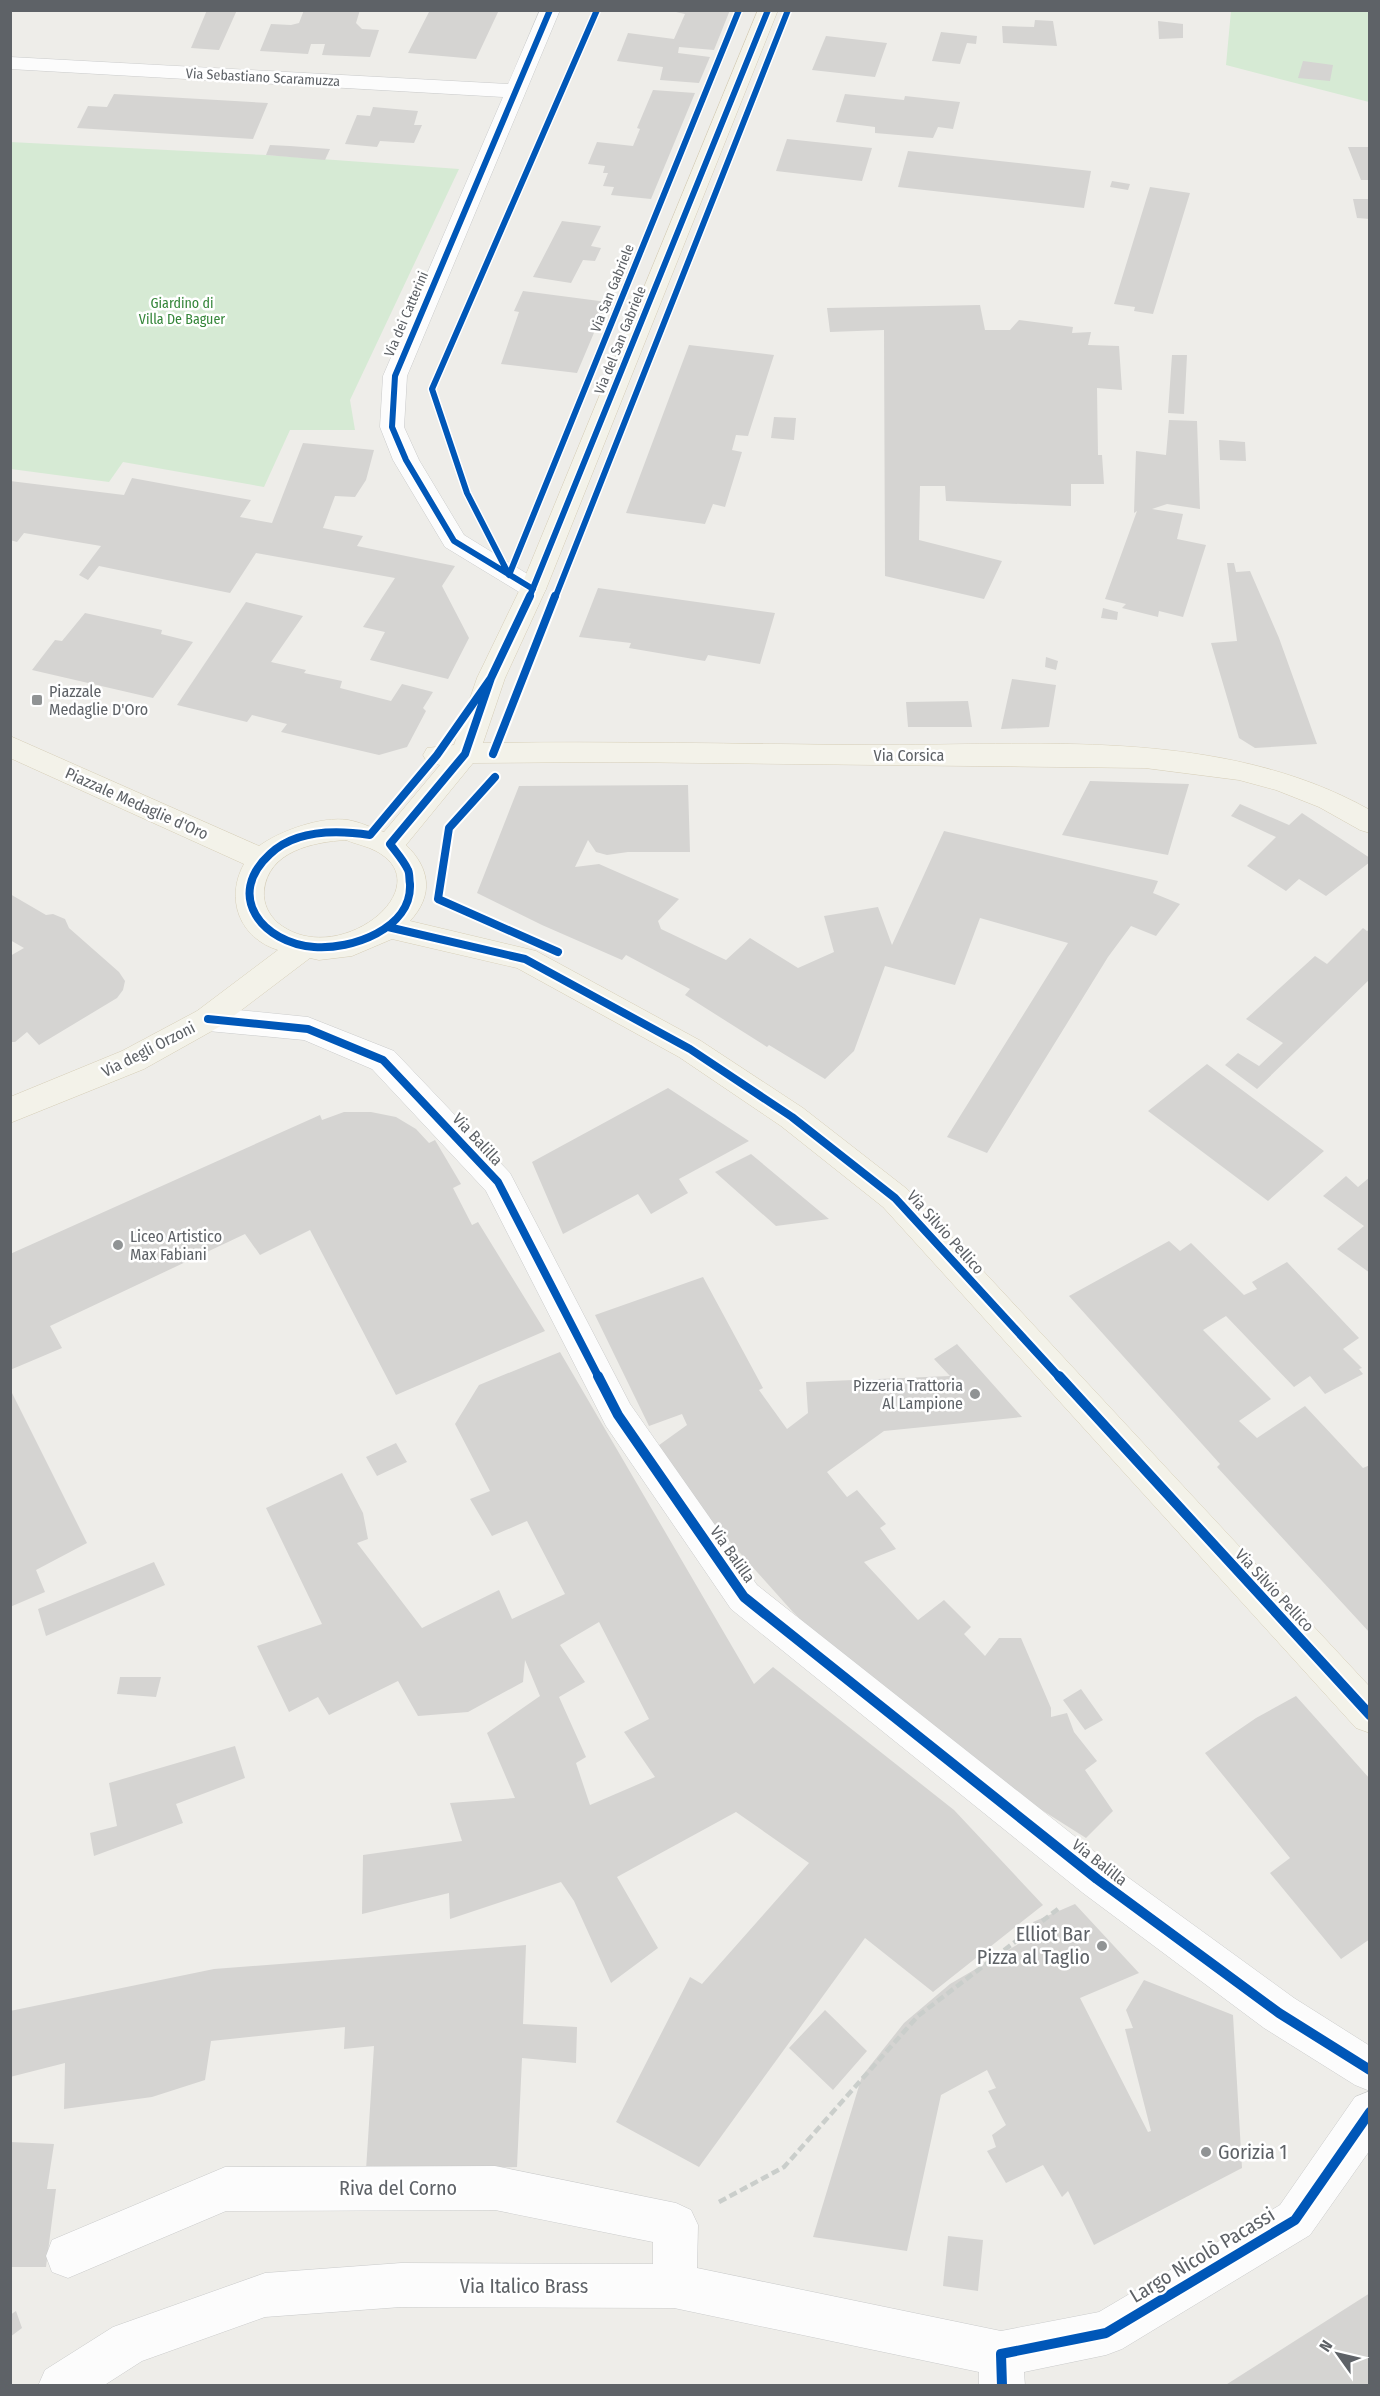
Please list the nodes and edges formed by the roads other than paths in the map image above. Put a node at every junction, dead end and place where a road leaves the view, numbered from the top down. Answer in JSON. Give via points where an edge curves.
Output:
{"nodes":[{"id":1,"x":550,"y":10,"type":"edge"},
{"id":2,"x":768,"y":10,"type":"edge"},
{"id":3,"x":10,"y":63,"type":"edge"},
{"id":4,"x":516,"y":91,"type":"junction"},
{"id":5,"x":533,"y":589,"type":"junction"},
{"id":6,"x":492,"y":678,"type":"junction"},
{"id":7,"x":10,"y":746,"type":"edge"},
{"id":8,"x":465,"y":754,"type":"junction"},
{"id":9,"x":437,"y":755,"type":"junction"},
{"id":10,"x":1370,"y":823,"type":"edge"},
{"id":11,"x":380,"y":839,"type":"junction"},
{"id":12,"x":263,"y":860,"type":"junction"},
{"id":13,"x":388,"y":927,"type":"junction"},
{"id":14,"x":303,"y":946,"type":"junction"},
{"id":15,"x":208,"y":1019,"type":"junction"},
{"id":16,"x":10,"y":1111,"type":"edge"},
{"id":17,"x":1370,"y":1715,"type":"edge"},
{"id":18,"x":1370,"y":2070,"type":"edge"},
{"id":19,"x":1370,"y":2112,"type":"edge"},
{"id":20,"x":68,"y":2256,"type":"dead end"},
{"id":21,"x":674,"y":2286,"type":"junction"},
{"id":22,"x":1001,"y":2370,"type":"edge"},
{"id":23,"x":61,"y":2385,"type":"edge"}],
"edges":[{"from":1,"to":4,"type":"street","name":"Via dei Catterini"},
{"from":2,"to":5,"type":"main road","name":"Via del San Gabriele"},
{"from":3,"to":4,"type":"street","name":"Via Sebastiano Scaramuzza"},
{"from":4,"to":5,"type":"street","name":"Via dei Catterini","via":[[395,376],[392,427],[406,460],[454,541]]},
{"from":5,"to":6,"type":"main road","name":"Via del San Gabriele"},
{"from":6,"to":8,"type":"main road","name":"Via del San Gabriele"},
{"from":6,"to":9,"type":"main road","name":"Via del San Gabriele"},
{"from":7,"to":12,"type":"main road","name":"Piazzale Medaglie d'Oro"},
{"from":8,"to":9,"type":"main road","name":"Via Corsica"},
{"from":8,"to":10,"type":"main road","name":"Via Corsica","via":[[1056,755],[1160,759],[1225,768],[1293,784]]},
{"from":8,"to":11,"type":"main road","name":"Via del San Gabriele"},
{"from":9,"to":11,"type":"main road","name":"Via del San Gabriele"},
{"from":11,"to":12,"type":"main road","via":[[347,830],[324,831],[301,836]]},
{"from":11,"to":13,"type":"main road","via":[[405,858],[412,875],[412,893],[404,912]]},
{"from":12,"to":14,"type":"main road","via":[[249,889],[249,905],[255,919],[267,932]]},
{"from":13,"to":14,"type":"main road","via":[[349,946]]},
{"from":13,"to":17,"type":"main road","name":"Via Silvio Pellico","via":[[525,958],[690,1049],[792,1117],[895,1198]]},
{"from":14,"to":15,"type":"main road","name":"Via degli Orzoni"},
{"from":15,"to":16,"type":"main road","name":"Via degli Orzoni","via":[[133,1060]]},
{"from":15,"to":18,"type":"street","name":"Via Balilla","via":[[308,1029],[383,1060],[498,1182],[618,1415],[744,1598],[1097,1879],[1279,2013]]},
{"from":19,"to":22,"type":"street","name":"Largo Nicolò Pacassi","via":[[1295,2220],[1106,2333]]},
{"from":20,"to":21,"type":"street","name":"Riva del Corno","via":[[225,2189],[495,2188],[676,2225]]},
{"from":21,"to":22,"type":"street","name":"Via Italico Brass"},
{"from":21,"to":23,"type":"street","name":"Via Italico Brass","via":[[401,2285],[265,2295],[129,2343]]}]}
